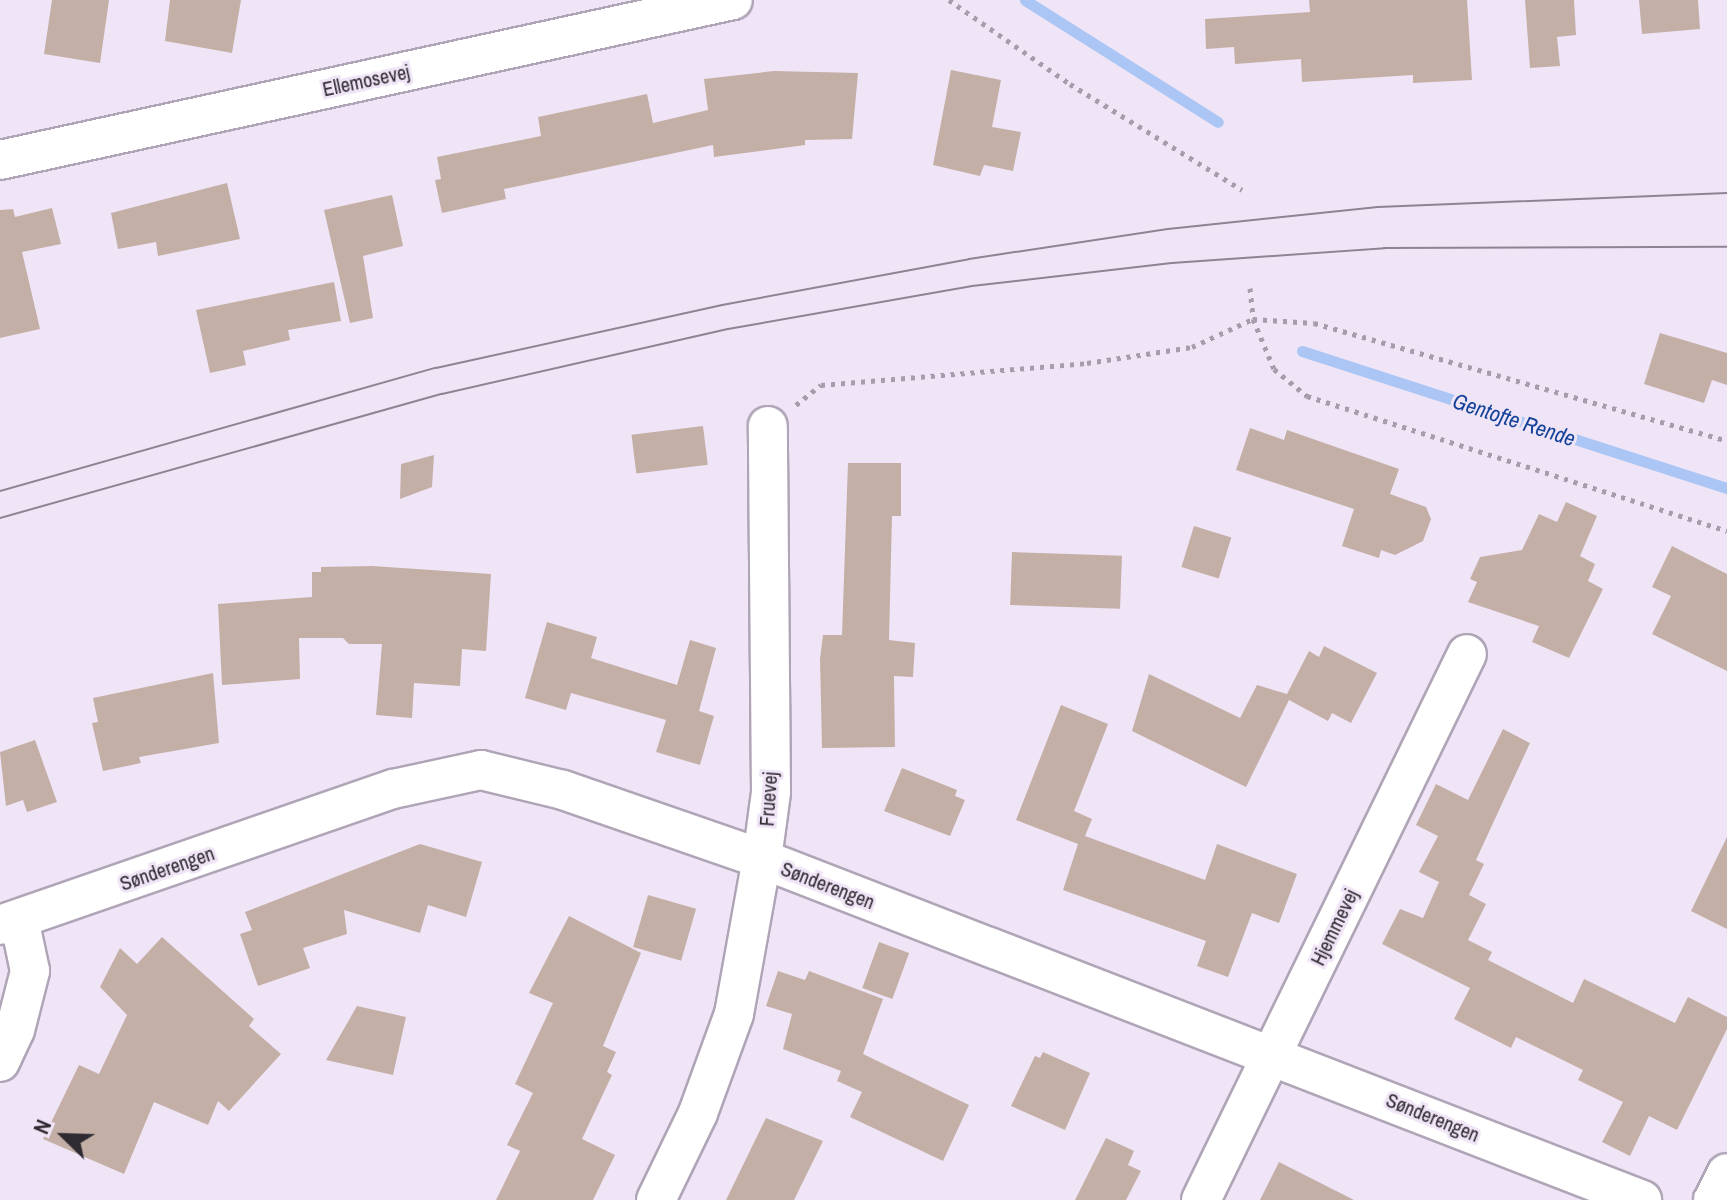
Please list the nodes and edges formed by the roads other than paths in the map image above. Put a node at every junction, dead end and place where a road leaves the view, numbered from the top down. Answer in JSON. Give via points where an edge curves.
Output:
{"nodes":[{"id":1,"x":733,"y":0,"type":"edge"},
{"id":2,"x":0,"y":160,"type":"edge"},
{"id":3,"x":768,"y":426,"type":"road end"},
{"id":4,"x":1467,"y":654,"type":"dead end"},
{"id":5,"x":762,"y":859,"type":"junction"},
{"id":6,"x":10,"y":922,"type":"edge"},
{"id":7,"x":1273,"y":1054,"type":"junction"},
{"id":8,"x":0,"y":1062,"type":"edge"},
{"id":9,"x":1727,"y":1173,"type":"edge"},
{"id":10,"x":656,"y":1200,"type":"edge"},
{"id":11,"x":1201,"y":1200,"type":"edge"},
{"id":12,"x":1642,"y":1200,"type":"edge"},
{"id":13,"x":1713,"y":1200,"type":"edge"}],
"edges":[{"from":1,"to":2,"type":"street","name":"Ellemosevej"},
{"from":3,"to":5,"type":"street","name":"Fruevej","via":[[771,792]]},
{"from":4,"to":7,"type":"street","name":"Hjemmevej"},
{"from":5,"to":6,"type":"street","name":"Sønderengen","via":[[563,790],[481,770],[393,789]]},
{"from":5,"to":7,"type":"street","name":"Sønderengen"},
{"from":5,"to":10,"type":"street","name":"Fruevej","via":[[734,1014],[698,1113]]},
{"from":6,"to":8,"type":"street","via":[[30,971],[15,1030]]},
{"from":7,"to":11,"type":"street","name":"Hjemmevej"},
{"from":7,"to":12,"type":"street","name":"Sønderengen"},
{"from":9,"to":13,"type":"street"}]}
